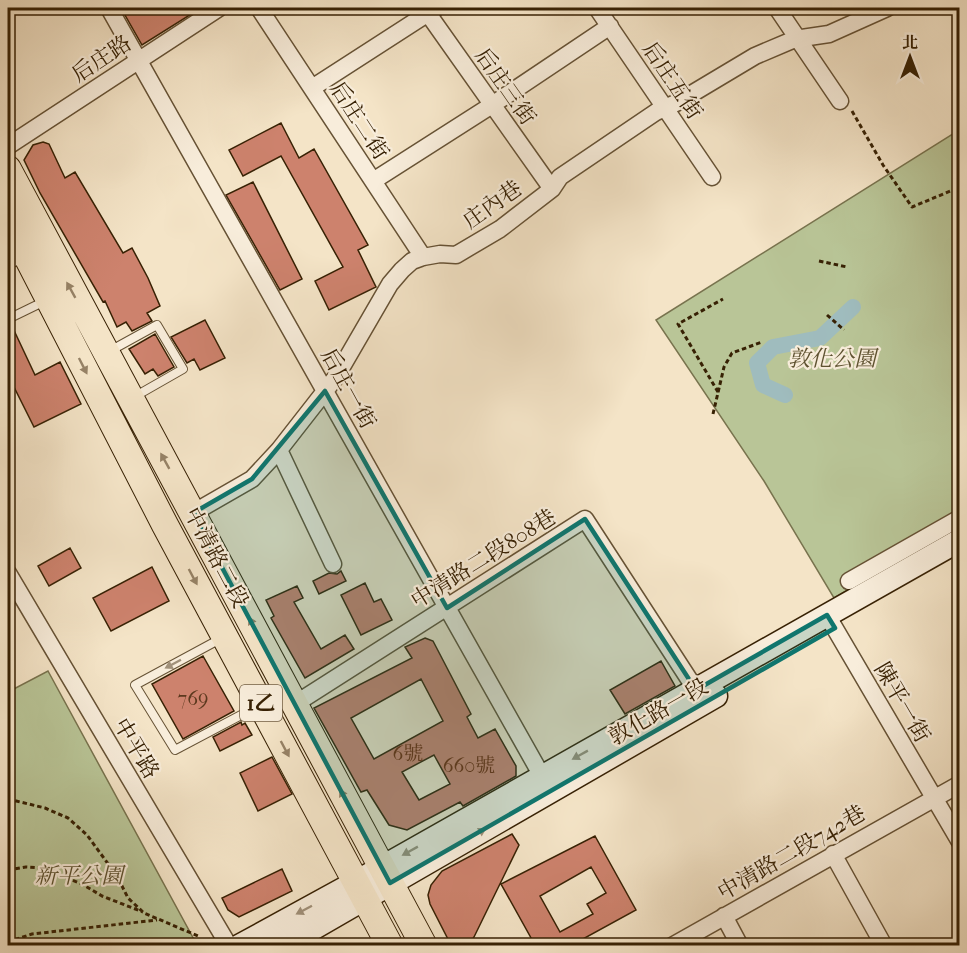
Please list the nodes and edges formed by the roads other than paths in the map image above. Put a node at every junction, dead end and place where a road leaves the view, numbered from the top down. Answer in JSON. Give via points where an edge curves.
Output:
{"nodes":[{"id":1,"x":109,"y":8,"type":"edge"},
{"id":2,"x":219,"y":8,"type":"edge"},
{"id":3,"x":260,"y":8,"type":"edge"},
{"id":4,"x":597,"y":8,"type":"edge"},
{"id":5,"x":777,"y":8,"type":"edge"},
{"id":6,"x":887,"y":8,"type":"edge"},
{"id":7,"x":429,"y":9,"type":"edge"},
{"id":8,"x":610,"y":26,"type":"junction"},
{"id":9,"x":798,"y":39,"type":"junction"},
{"id":10,"x":139,"y":61,"type":"junction"},
{"id":11,"x":312,"y":88,"type":"junction"},
{"id":12,"x":492,"y":105,"type":"junction"},
{"id":13,"x":846,"y":105,"type":"road end"},
{"id":14,"x":665,"y":107,"type":"junction"},
{"id":15,"x":8,"y":146,"type":"edge"},
{"id":16,"x":8,"y":169,"type":"edge"},
{"id":17,"x":712,"y":177,"type":"dead end"},
{"id":18,"x":373,"y":181,"type":"junction"},
{"id":19,"x":552,"y":189,"type":"junction"},
{"id":20,"x":8,"y":220,"type":"edge"},
{"id":21,"x":423,"y":257,"type":"junction"},
{"id":22,"x":17,"y":261,"type":"edge"},
{"id":23,"x":48,"y":299,"type":"junction"},
{"id":24,"x":8,"y":318,"type":"edge"},
{"id":25,"x":106,"y":353,"type":"junction"},
{"id":26,"x":326,"y":391,"type":"junction"},
{"id":27,"x":131,"y":399,"type":"junction"},
{"id":28,"x":279,"y":450,"type":"junction"},
{"id":29,"x":193,"y":513,"type":"junction"},
{"id":30,"x":960,"y":518,"type":"edge"},
{"id":31,"x":960,"y":540,"type":"edge"},
{"id":32,"x":960,"y":557,"type":"edge"},
{"id":33,"x":333,"y":564,"type":"dead end"},
{"id":34,"x":8,"y":573,"type":"edge"},
{"id":35,"x":849,"y":581,"type":"dead end"},
{"id":36,"x":447,"y":608,"type":"junction"},
{"id":37,"x":831,"y":621,"type":"junction"},
{"id":38,"x":225,"y":637,"type":"junction"},
{"id":39,"x":696,"y":690,"type":"junction"},
{"id":40,"x":261,"y":704,"type":"junction"},
{"id":41,"x":295,"y":704,"type":"junction"},
{"id":42,"x":546,"y":784,"type":"junction"},
{"id":43,"x":960,"y":784,"type":"edge"},
{"id":44,"x":932,"y":798,"type":"junction"},
{"id":45,"x":960,"y":842,"type":"edge"},
{"id":46,"x":833,"y":854,"type":"junction"},
{"id":47,"x":386,"y":875,"type":"junction"},
{"id":48,"x":360,"y":890,"type":"junction"},
{"id":49,"x":724,"y":916,"type":"junction"},
{"id":50,"x":229,"y":945,"type":"edge"},
{"id":51,"x":239,"y":945,"type":"edge"},
{"id":52,"x":283,"y":945,"type":"edge"},
{"id":53,"x":390,"y":945,"type":"edge"},
{"id":54,"x":424,"y":945,"type":"edge"},
{"id":55,"x":672,"y":945,"type":"edge"},
{"id":56,"x":740,"y":945,"type":"edge"},
{"id":57,"x":884,"y":945,"type":"edge"}],
"edges":[{"from":1,"to":10,"type":"street","name":"后庄一街"},
{"from":2,"to":10,"type":"street","name":"后庄路"},
{"from":3,"to":11,"type":"street","name":"后庄二街"},
{"from":4,"to":8,"type":"street","name":"后庄五街"},
{"from":5,"to":9,"type":"street"},
{"from":6,"to":9,"type":"street","name":"庄內巷","via":[[829,34]]},
{"from":7,"to":11,"type":"street"},
{"from":7,"to":12,"type":"street","name":"后庄三街"},
{"from":8,"to":12,"type":"street"},
{"from":8,"to":14,"type":"street","name":"后庄五街"},
{"from":9,"to":13,"type":"street"},
{"from":9,"to":14,"type":"street","name":"庄內巷","via":[[755,56]]},
{"from":10,"to":15,"type":"street","name":"后庄路"},
{"from":10,"to":26,"type":"street","name":"后庄一街"},
{"from":11,"to":18,"type":"street","name":"后庄二街"},
{"from":12,"to":18,"type":"street"},
{"from":12,"to":19,"type":"street","name":"后庄三街"},
{"from":14,"to":17,"type":"street","name":"后庄五街"},
{"from":14,"to":19,"type":"street","name":"庄內巷","via":[[560,177]]},
{"from":25,"to":16,"type":"main road","name":"中清路二段","number":"1乙","one_way":true},
{"from":18,"to":21,"type":"street","name":"后庄二街"},
{"from":19,"to":21,"type":"street","name":"庄內巷","via":[[500,230],[456,255]]},
{"from":20,"to":22,"type":"main road","name":"中清路二段","number":"1乙"},
{"from":21,"to":26,"type":"street","via":[[412,261],[390,284]]},
{"from":22,"to":23,"type":"main road","name":"中清路二段","number":"1乙"},
{"from":23,"to":24,"type":"lane"},
{"from":23,"to":38,"type":"main road","name":"中清路二段","number":"1乙","one_way":true},
{"from":25,"to":27,"type":"main road","name":"中清路二段","number":"1乙"},
{"from":25,"to":27,"type":"lane","via":[[157,325],[183,369]]},
{"from":26,"to":28,"type":"street"},
{"from":26,"to":36,"type":"street","name":"后庄一街"},
{"from":29,"to":27,"type":"main road","name":"中清路二段","number":"1乙","one_way":true},
{"from":28,"to":29,"type":"street","via":[[252,479]]},
{"from":28,"to":33,"type":"street"},
{"from":41,"to":29,"type":"main road","name":"中清路二段","number":"1乙","one_way":true},
{"from":30,"to":35,"type":"street"},
{"from":31,"to":37,"type":"street","name":"敦化路一段"},
{"from":32,"to":37,"type":"street","name":"敦化路一段"},
{"from":34,"to":50,"type":"street","name":"中平路"},
{"from":36,"to":39,"type":"street","name":"中清路二段808巷","via":[[585,519]]},
{"from":36,"to":41,"type":"street","name":"中清路二段808巷"},
{"from":36,"to":42,"type":"street","name":"后庄一街"},
{"from":37,"to":39,"type":"street","name":"敦化路一段"},
{"from":37,"to":42,"type":"street","name":"敦化路一段"},
{"from":37,"to":44,"type":"street","name":"陳平一街"},
{"from":38,"to":40,"type":"main road","name":"中清路二段","number":"1乙"},
{"from":38,"to":40,"type":"lane","one_way":true,"via":[[135,684],[174,750]]},
{"from":39,"to":42,"type":"street","name":"敦化路一段","one_way":true},
{"from":40,"to":48,"type":"main road","name":"中清路二段","number":"1乙","one_way":true},
{"from":47,"to":41,"type":"main road","name":"中清路二段","number":"1乙","one_way":true},
{"from":42,"to":47,"type":"street","name":"敦化路一段"},
{"from":43,"to":44,"type":"street","name":"中清路二段742巷"},
{"from":44,"to":45,"type":"street","name":"陳平一街"},
{"from":44,"to":46,"type":"street","name":"中清路二段742巷"},
{"from":46,"to":49,"type":"street","name":"中清路二段742巷"},
{"from":46,"to":57,"type":"street"},
{"from":47,"to":48,"type":"street","name":"敦化路一段"},
{"from":47,"to":54,"type":"main road","name":"中清路二段","number":"1乙"},
{"from":48,"to":51,"type":"street","one_way":true},
{"from":48,"to":52,"type":"street"},
{"from":48,"to":53,"type":"main road","name":"中清路二段","number":"1乙"},
{"from":49,"to":55,"type":"street","name":"中清路二段742巷"},
{"from":49,"to":56,"type":"street"}]}
